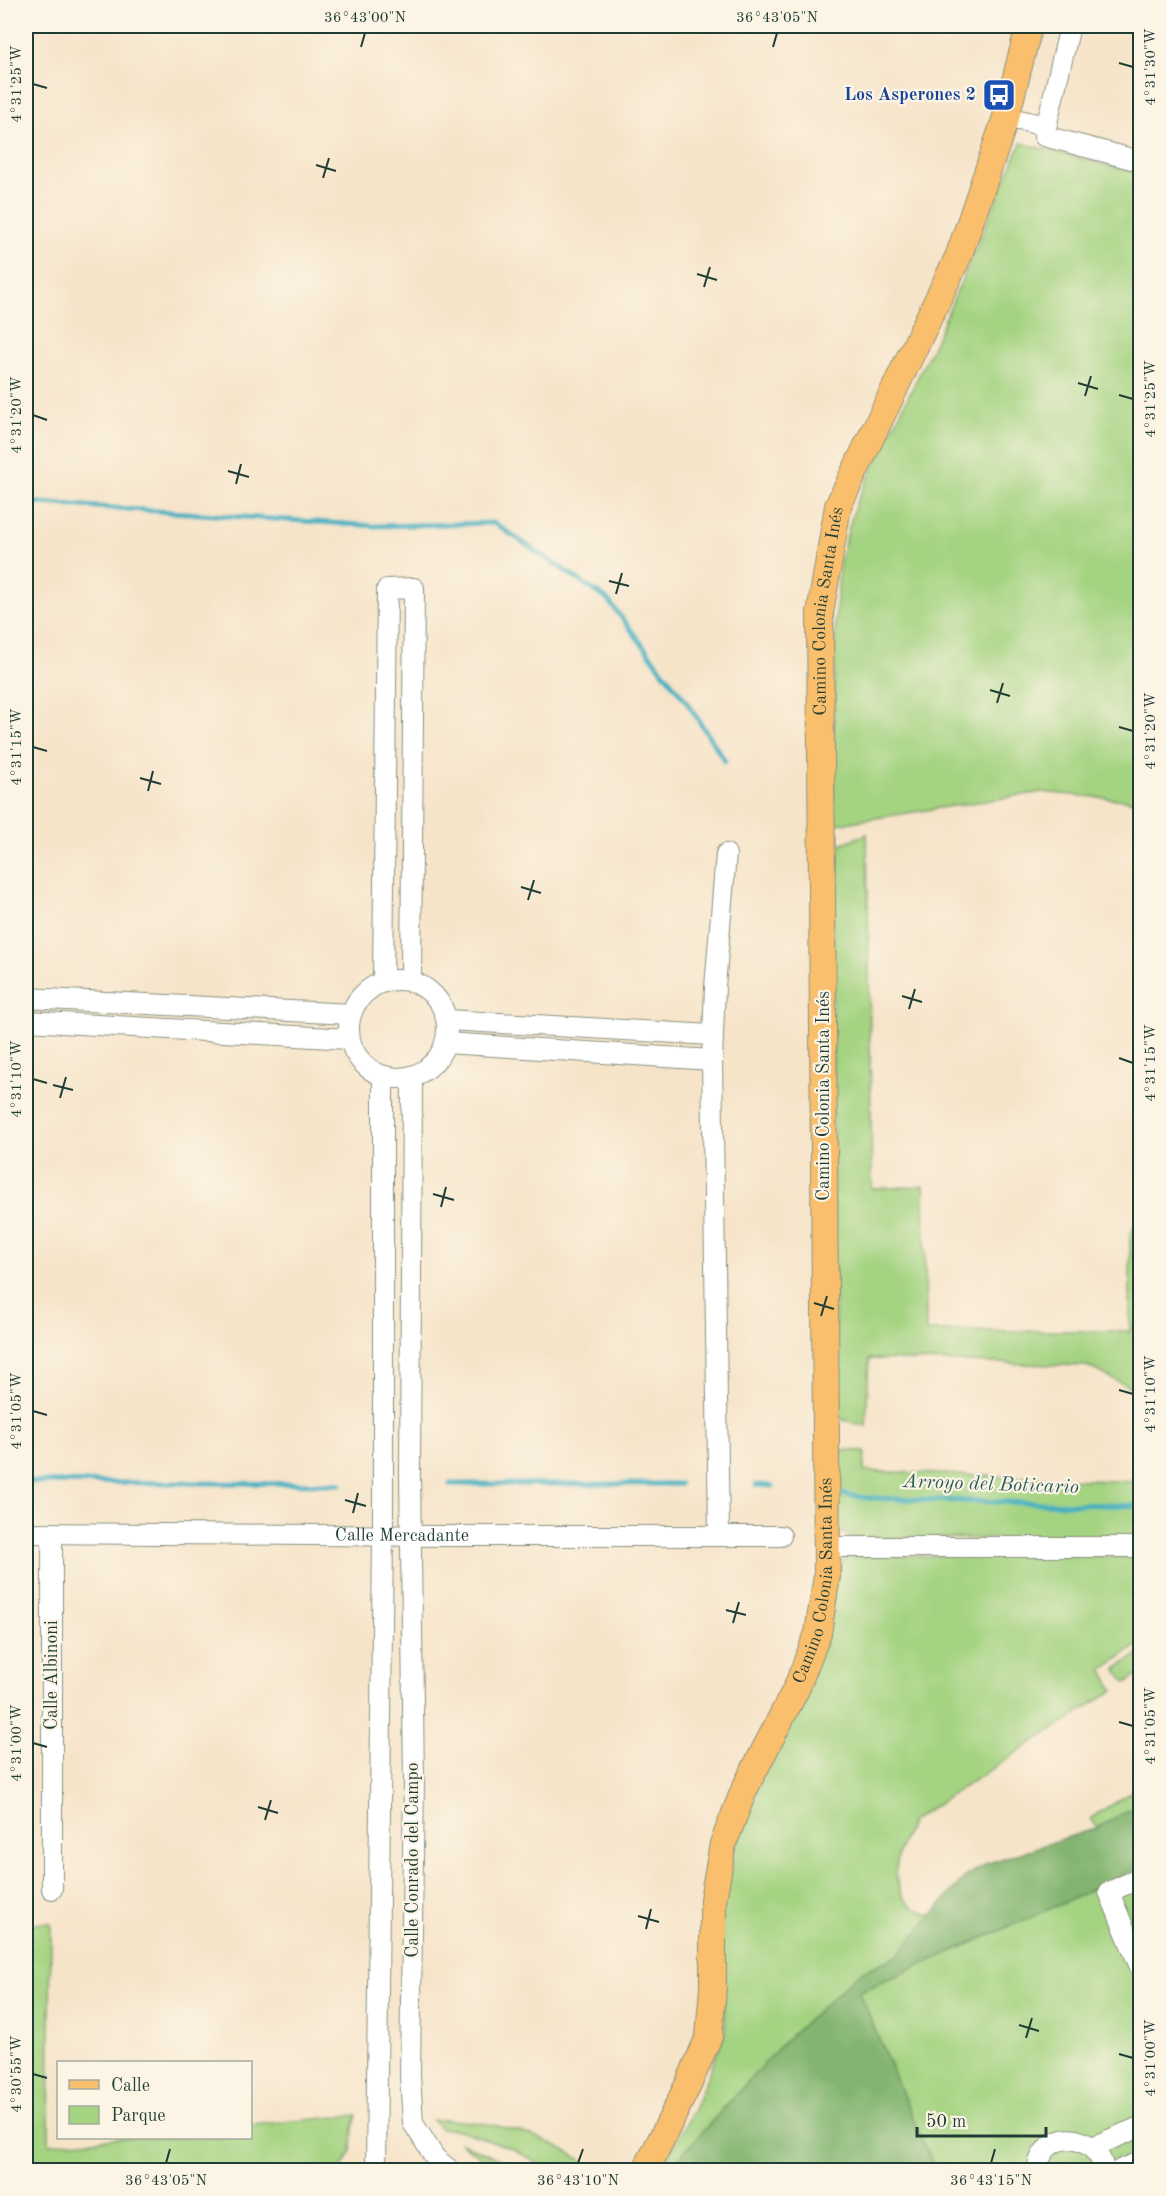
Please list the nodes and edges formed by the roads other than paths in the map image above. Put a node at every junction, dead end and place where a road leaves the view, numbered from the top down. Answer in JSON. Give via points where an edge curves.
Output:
{"nodes":[{"id":1,"x":1029,"y":26,"type":"edge"},
{"id":2,"x":1070,"y":26,"type":"edge"},
{"id":3,"x":1006,"y":117,"type":"junction"},
{"id":4,"x":1046,"y":126,"type":"junction"},
{"id":5,"x":1132,"y":159,"type":"dead end"},
{"id":6,"x":726,"y":854,"type":"dead end"},
{"id":7,"x":411,"y":981,"type":"junction"},
{"id":8,"x":382,"y":982,"type":"junction"},
{"id":9,"x":26,"y":998,"type":"edge"},
{"id":10,"x":351,"y":1014,"type":"junction"},
{"id":11,"x":447,"y":1020,"type":"junction"},
{"id":12,"x":26,"y":1021,"type":"edge"},
{"id":13,"x":712,"y":1035,"type":"junction"},
{"id":14,"x":349,"y":1039,"type":"junction"},
{"id":15,"x":445,"y":1044,"type":"junction"},
{"id":16,"x":711,"y":1060,"type":"junction"},
{"id":17,"x":383,"y":1077,"type":"junction"},
{"id":18,"x":412,"y":1077,"type":"junction"},
{"id":19,"x":26,"y":1533,"type":"edge"},
{"id":20,"x":52,"y":1533,"type":"junction"},
{"id":21,"x":719,"y":1535,"type":"junction"},
{"id":22,"x":383,"y":1536,"type":"junction"},
{"id":23,"x":411,"y":1536,"type":"junction"},
{"id":24,"x":781,"y":1536,"type":"dead end"},
{"id":25,"x":828,"y":1547,"type":"junction"},
{"id":26,"x":1140,"y":1547,"type":"edge"},
{"id":27,"x":1140,"y":1878,"type":"edge"},
{"id":28,"x":52,"y":1889,"type":"dead end"},
{"id":29,"x":1140,"y":1967,"type":"edge"},
{"id":30,"x":1140,"y":2127,"type":"edge"},
{"id":31,"x":1092,"y":2147,"type":"junction"},
{"id":32,"x":1140,"y":2162,"type":"edge"},
{"id":33,"x":376,"y":2170,"type":"edge"},
{"id":34,"x":450,"y":2170,"type":"edge"},
{"id":35,"x":646,"y":2170,"type":"edge"},
{"id":36,"x":1036,"y":2170,"type":"edge"},
{"id":37,"x":1104,"y":2170,"type":"edge"},
{"id":38,"x":1120,"y":2170,"type":"edge"}],
"edges":[{"from":1,"to":3,"type":"main road","name":"Camino Colonia Santa Inés"},
{"from":2,"to":4,"type":"street"},
{"from":3,"to":4,"type":"street"},
{"from":3,"to":25,"type":"main road","name":"Camino Colonia Santa Inés","via":[[959,255],[838,506],[820,613]]},
{"from":4,"to":5,"type":"street","via":[[1044,136]]},
{"from":6,"to":13,"type":"street"},
{"from":7,"to":8,"type":"street"},
{"from":7,"to":8,"type":"street","via":[[414,588],[387,588]]},
{"from":7,"to":11,"type":"street","via":[[434,996]]},
{"from":8,"to":10,"type":"street","via":[[363,994]]},
{"from":9,"to":10,"type":"street"},
{"from":10,"to":14,"type":"street"},
{"from":11,"to":13,"type":"street"},
{"from":11,"to":15,"type":"street"},
{"from":12,"to":14,"type":"street"},
{"from":13,"to":16,"type":"street"},
{"from":14,"to":17,"type":"street","via":[[361,1063]]},
{"from":15,"to":16,"type":"street"},
{"from":15,"to":18,"type":"street","via":[[433,1065]]},
{"from":16,"to":21,"type":"street"},
{"from":17,"to":18,"type":"street"},
{"from":17,"to":22,"type":"street","name":"Calle Conrado del Campo"},
{"from":18,"to":23,"type":"street","name":"Calle Conrado del Campo"},
{"from":19,"to":20,"type":"street","name":"Calle Mercadante"},
{"from":20,"to":22,"type":"street","name":"Calle Mercadante"},
{"from":20,"to":28,"type":"street","name":"Calle Albinoni"},
{"from":21,"to":23,"type":"street","name":"Calle Mercadante"},
{"from":21,"to":24,"type":"street","name":"Calle Mercadante"},
{"from":22,"to":23,"type":"street","name":"Calle Mercadante"},
{"from":22,"to":33,"type":"street","name":"Calle Conrado del Campo"},
{"from":23,"to":34,"type":"street","name":"Calle Conrado del Campo","via":[[414,1791],[410,2075],[414,2123],[435,2158]]},
{"from":25,"to":26,"type":"street"},
{"from":25,"to":35,"type":"main road","name":"Camino Colonia Santa Inés","via":[[818,1633],[796,1689],[744,1790],[723,1844],[713,1900],[713,1988],[708,2036]]},
{"from":27,"to":29,"type":"street","via":[[1108,1892]]},
{"from":30,"to":31,"type":"street"},
{"from":31,"to":36,"type":"street","via":[[1080,2141],[1054,2143],[1042,2155]]},
{"from":31,"to":37,"type":"street"},
{"from":32,"to":38,"type":"street"}]}
